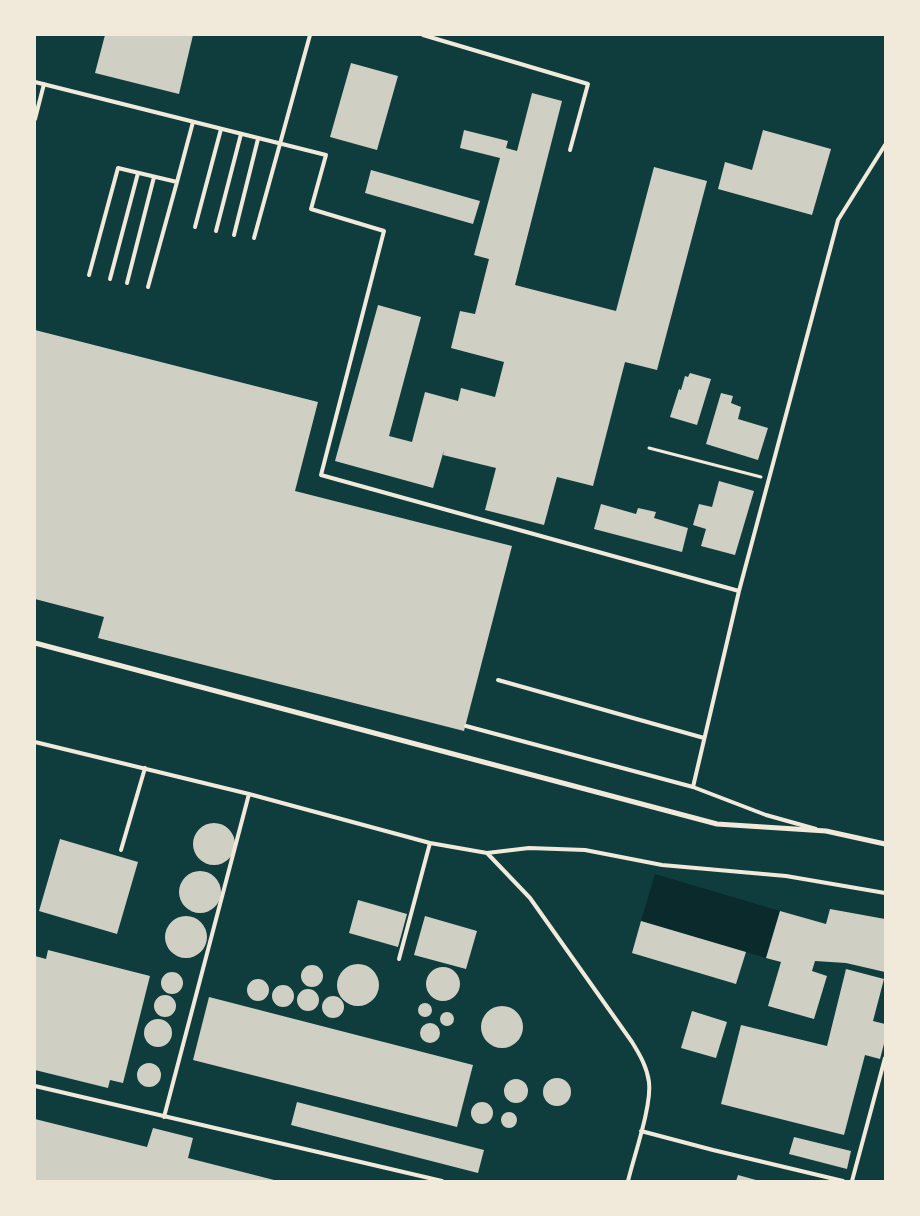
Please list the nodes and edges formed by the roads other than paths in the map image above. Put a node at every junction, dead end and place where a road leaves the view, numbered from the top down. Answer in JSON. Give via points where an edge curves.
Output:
{"nodes":[{"id":1,"x":310,"y":35,"type":"edge"},
{"id":2,"x":423,"y":35,"type":"edge"},
{"id":3,"x":35,"y":82,"type":"edge"},
{"id":4,"x":44,"y":84,"type":"junction"},
{"id":5,"x":35,"y":119,"type":"edge"},
{"id":6,"x":193,"y":122,"type":"junction"},
{"id":7,"x":221,"y":129,"type":"junction"},
{"id":8,"x":242,"y":134,"type":"junction"},
{"id":9,"x":258,"y":138,"type":"junction"},
{"id":10,"x":281,"y":144,"type":"junction"},
{"id":11,"x":885,"y":145,"type":"edge"},
{"id":12,"x":570,"y":150,"type":"dead end"},
{"id":13,"x":138,"y":173,"type":"junction"},
{"id":14,"x":154,"y":177,"type":"junction"},
{"id":15,"x":177,"y":182,"type":"junction"},
{"id":16,"x":195,"y":227,"type":"dead end"},
{"id":17,"x":216,"y":231,"type":"dead end"},
{"id":18,"x":234,"y":235,"type":"dead end"},
{"id":19,"x":254,"y":238,"type":"dead end"},
{"id":20,"x":89,"y":275,"type":"dead end"},
{"id":21,"x":110,"y":279,"type":"dead end"},
{"id":22,"x":127,"y":283,"type":"dead end"},
{"id":23,"x":148,"y":287,"type":"dead end"},
{"id":24,"x":739,"y":591,"type":"junction"},
{"id":25,"x":35,"y":643,"type":"edge"},
{"id":26,"x":498,"y":680,"type":"dead end"},
{"id":27,"x":466,"y":726,"type":"dead end"},
{"id":28,"x":704,"y":738,"type":"junction"},
{"id":29,"x":35,"y":742,"type":"edge"},
{"id":30,"x":146,"y":768,"type":"junction"},
{"id":31,"x":693,"y":787,"type":"junction"},
{"id":32,"x":249,"y":794,"type":"junction"},
{"id":33,"x":826,"y":831,"type":"junction"},
{"id":34,"x":430,"y":843,"type":"junction"},
{"id":35,"x":885,"y":844,"type":"edge"},
{"id":36,"x":121,"y":850,"type":"dead end"},
{"id":37,"x":487,"y":853,"type":"junction"},
{"id":38,"x":885,"y":893,"type":"edge"},
{"id":39,"x":399,"y":959,"type":"dead end"},
{"id":40,"x":885,"y":1058,"type":"edge"},
{"id":41,"x":35,"y":1086,"type":"edge"},
{"id":42,"x":164,"y":1117,"type":"junction"},
{"id":43,"x":641,"y":1131,"type":"junction"},
{"id":44,"x":442,"y":1181,"type":"edge"},
{"id":45,"x":628,"y":1181,"type":"edge"},
{"id":46,"x":843,"y":1181,"type":"edge"},
{"id":47,"x":852,"y":1181,"type":"edge"}],
"edges":[{"from":1,"to":10,"type":"lane"},
{"from":2,"to":12,"type":"lane","via":[[588,84]]},
{"from":3,"to":4,"type":"lane"},
{"from":4,"to":5,"type":"lane"},
{"from":4,"to":6,"type":"lane"},
{"from":6,"to":7,"type":"lane"},
{"from":6,"to":15,"type":"lane"},
{"from":7,"to":8,"type":"lane"},
{"from":7,"to":16,"type":"lane"},
{"from":8,"to":9,"type":"lane"},
{"from":8,"to":17,"type":"lane"},
{"from":9,"to":10,"type":"lane"},
{"from":9,"to":18,"type":"lane"},
{"from":10,"to":19,"type":"lane"},
{"from":10,"to":24,"type":"lane","via":[[326,156],[311,209],[384,231],[320,475]]},
{"from":11,"to":24,"type":"lane","via":[[838,220]]},
{"from":13,"to":14,"type":"lane"},
{"from":13,"to":20,"type":"lane","via":[[118,168]]},
{"from":13,"to":21,"type":"lane"},
{"from":14,"to":15,"type":"lane"},
{"from":14,"to":22,"type":"lane"},
{"from":15,"to":23,"type":"lane"},
{"from":24,"to":28,"type":"lane"},
{"from":25,"to":33,"type":"street","via":[[717,824]]},
{"from":26,"to":28,"type":"lane"},
{"from":27,"to":31,"type":"lane"},
{"from":28,"to":31,"type":"lane"},
{"from":29,"to":30,"type":"lane"},
{"from":30,"to":32,"type":"lane"},
{"from":30,"to":36,"type":"lane"},
{"from":31,"to":33,"type":"lane","via":[[766,815]]},
{"from":32,"to":34,"type":"lane"},
{"from":32,"to":42,"type":"lane"},
{"from":33,"to":35,"type":"street"},
{"from":34,"to":37,"type":"lane"},
{"from":34,"to":39,"type":"lane"},
{"from":37,"to":38,"type":"lane","via":[[529,848],[584,850],[662,866],[786,876]]},
{"from":37,"to":43,"type":"lane","via":[[530,898],[644,1062],[649,1083]]},
{"from":40,"to":47,"type":"lane"},
{"from":41,"to":42,"type":"lane"},
{"from":42,"to":44,"type":"lane"},
{"from":43,"to":45,"type":"lane"},
{"from":43,"to":46,"type":"lane"}]}
